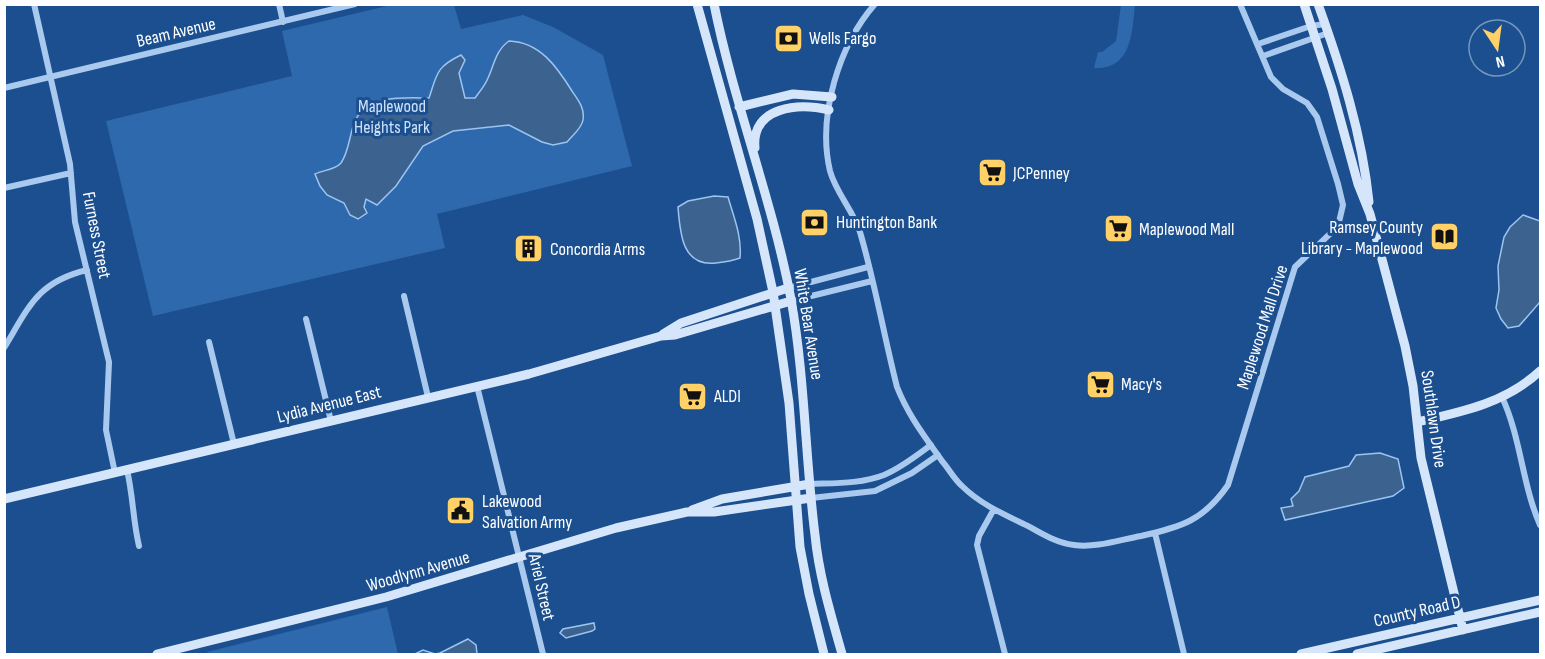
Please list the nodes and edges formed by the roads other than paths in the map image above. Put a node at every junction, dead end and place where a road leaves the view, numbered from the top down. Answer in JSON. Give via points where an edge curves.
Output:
{"nodes":[{"id":1,"x":34,"y":4,"type":"edge"},
{"id":2,"x":279,"y":4,"type":"edge"},
{"id":3,"x":355,"y":4,"type":"edge"},
{"id":4,"x":697,"y":4,"type":"edge"},
{"id":5,"x":714,"y":4,"type":"edge"},
{"id":6,"x":875,"y":4,"type":"edge"},
{"id":7,"x":1240,"y":4,"type":"edge"},
{"id":8,"x":1304,"y":4,"type":"edge"},
{"id":9,"x":1318,"y":4,"type":"edge"},
{"id":10,"x":283,"y":22,"type":"junction"},
{"id":11,"x":1311,"y":26,"type":"junction"},
{"id":12,"x":1327,"y":28,"type":"junction"},
{"id":13,"x":1315,"y":37,"type":"junction"},
{"id":14,"x":1258,"y":44,"type":"junction"},
{"id":15,"x":1263,"y":56,"type":"junction"},
{"id":16,"x":49,"y":77,"type":"junction"},
{"id":17,"x":4,"y":88,"type":"edge"},
{"id":18,"x":832,"y":97,"type":"junction"},
{"id":19,"x":740,"y":107,"type":"junction"},
{"id":20,"x":829,"y":110,"type":"junction"},
{"id":21,"x":757,"y":162,"type":"junction"},
{"id":22,"x":71,"y":173,"type":"junction"},
{"id":23,"x":4,"y":188,"type":"edge"},
{"id":24,"x":1370,"y":214,"type":"junction"},
{"id":25,"x":868,"y":267,"type":"junction"},
{"id":26,"x":87,"y":270,"type":"junction"},
{"id":27,"x":872,"y":281,"type":"junction"},
{"id":28,"x":788,"y":288,"type":"junction"},
{"id":29,"x":773,"y":292,"type":"junction"},
{"id":30,"x":404,"y":296,"type":"dead end"},
{"id":31,"x":791,"y":301,"type":"junction"},
{"id":32,"x":776,"y":305,"type":"junction"},
{"id":33,"x":306,"y":319,"type":"dead end"},
{"id":34,"x":661,"y":336,"type":"junction"},
{"id":35,"x":209,"y":342,"type":"dead end"},
{"id":36,"x":4,"y":348,"type":"edge"},
{"id":37,"x":1540,"y":371,"type":"edge"},
{"id":38,"x":477,"y":386,"type":"junction"},
{"id":39,"x":428,"y":397,"type":"junction"},
{"id":40,"x":1502,"y":397,"type":"junction"},
{"id":41,"x":331,"y":421,"type":"junction"},
{"id":42,"x":1417,"y":422,"type":"junction"},
{"id":43,"x":234,"y":444,"type":"junction"},
{"id":44,"x":931,"y":445,"type":"junction"},
{"id":45,"x":938,"y":455,"type":"junction"},
{"id":46,"x":127,"y":470,"type":"junction"},
{"id":47,"x":115,"y":473,"type":"junction"},
{"id":48,"x":810,"y":484,"type":"junction"},
{"id":49,"x":794,"y":486,"type":"junction"},
{"id":50,"x":5,"y":498,"type":"edge"},
{"id":51,"x":811,"y":498,"type":"junction"},
{"id":52,"x":795,"y":499,"type":"junction"},
{"id":53,"x":994,"y":509,"type":"junction"},
{"id":54,"x":687,"y":512,"type":"junction"},
{"id":55,"x":1540,"y":521,"type":"edge"},
{"id":56,"x":1155,"y":533,"type":"junction"},
{"id":57,"x":139,"y":546,"type":"dead end"},
{"id":58,"x":520,"y":558,"type":"junction"},
{"id":59,"x":1540,"y":600,"type":"edge"},
{"id":60,"x":1540,"y":612,"type":"edge"},
{"id":61,"x":1461,"y":618,"type":"junction"},
{"id":62,"x":1463,"y":630,"type":"junction"},
{"id":63,"x":157,"y":654,"type":"edge"},
{"id":64,"x":543,"y":654,"type":"edge"},
{"id":65,"x":824,"y":654,"type":"edge"},
{"id":66,"x":842,"y":654,"type":"edge"},
{"id":67,"x":1005,"y":654,"type":"edge"},
{"id":68,"x":1184,"y":654,"type":"edge"},
{"id":69,"x":1301,"y":654,"type":"edge"},
{"id":70,"x":1357,"y":654,"type":"edge"}],
"edges":[{"from":1,"to":16,"type":"street","name":"Furness Street"},
{"from":2,"to":10,"type":"street"},
{"from":3,"to":10,"type":"street","name":"Beam Avenue"},
{"from":4,"to":29,"type":"street","name":"White Bear Avenue","via":[[757,219]]},
{"from":5,"to":19,"type":"street","name":"White Bear Avenue","via":[[724,56]]},
{"from":6,"to":18,"type":"street","name":"Maplewood Mall Drive","via":[[849,40]]},
{"from":7,"to":14,"type":"street","name":"Maplewood Mall Drive"},
{"from":8,"to":11,"type":"street","name":"Southlawn Drive"},
{"from":9,"to":12,"type":"street","name":"Southlawn Drive"},
{"from":10,"to":16,"type":"street","name":"Beam Avenue"},
{"from":11,"to":12,"type":"street"},
{"from":11,"to":13,"type":"street","name":"Southlawn Drive"},
{"from":11,"to":14,"type":"street"},
{"from":12,"to":13,"type":"street"},
{"from":12,"to":24,"type":"street","name":"Southlawn Drive","via":[[1348,94]]},
{"from":13,"to":15,"type":"street"},
{"from":13,"to":24,"type":"street","name":"Southlawn Drive"},
{"from":14,"to":15,"type":"street","name":"Maplewood Mall Drive"},
{"from":15,"to":56,"type":"street","name":"Maplewood Mall Drive","via":[[1276,83],[1307,103],[1317,117],[1341,196],[1342,213],[1334,230],[1295,267],[1228,484],[1199,517]]},
{"from":16,"to":17,"type":"street","name":"Beam Avenue"},
{"from":16,"to":22,"type":"street","name":"Furness Street"},
{"from":18,"to":19,"type":"street","via":[[793,94]]},
{"from":18,"to":20,"type":"street","name":"Maplewood Mall Drive"},
{"from":19,"to":21,"type":"street","name":"White Bear Avenue"},
{"from":20,"to":21,"type":"street","via":[[801,106],[766,117],[754,139]]},
{"from":20,"to":25,"type":"street","name":"Maplewood Mall Drive","via":[[827,142],[831,172],[860,230]]},
{"from":21,"to":28,"type":"street","name":"White Bear Avenue"},
{"from":22,"to":23,"type":"street"},
{"from":22,"to":26,"type":"street","name":"Furness Street","via":[[75,222]]},
{"from":24,"to":42,"type":"street","name":"Southlawn Drive","via":[[1409,363]]},
{"from":25,"to":27,"type":"street","name":"Maplewood Mall Drive"},
{"from":25,"to":28,"type":"street"},
{"from":26,"to":36,"type":"street","via":[[62,278],[44,290]]},
{"from":26,"to":47,"type":"street","name":"Furness Street","via":[[109,362],[106,430]]},
{"from":27,"to":31,"type":"street"},
{"from":27,"to":44,"type":"street","name":"Maplewood Mall Drive","via":[[897,387]]},
{"from":28,"to":29,"type":"street","name":"Lydia Avenue East"},
{"from":28,"to":31,"type":"street","name":"White Bear Avenue"},
{"from":29,"to":32,"type":"street","name":"White Bear Avenue"},
{"from":29,"to":34,"type":"street","name":"Lydia Avenue East","via":[[681,323]]},
{"from":30,"to":39,"type":"street"},
{"from":31,"to":32,"type":"street","name":"Lydia Avenue East"},
{"from":31,"to":48,"type":"street","name":"White Bear Avenue"},
{"from":32,"to":34,"type":"street","name":"Lydia Avenue East"},
{"from":32,"to":49,"type":"street","name":"White Bear Avenue","via":[[789,404]]},
{"from":33,"to":41,"type":"street"},
{"from":34,"to":38,"type":"street","name":"Lydia Avenue East"},
{"from":35,"to":43,"type":"street"},
{"from":37,"to":40,"type":"street"},
{"from":38,"to":39,"type":"street","name":"Lydia Avenue East"},
{"from":38,"to":58,"type":"street","name":"Ariel Street"},
{"from":39,"to":41,"type":"street","name":"Lydia Avenue East"},
{"from":40,"to":42,"type":"street"},
{"from":40,"to":55,"type":"street","via":[[1515,434],[1528,495]]},
{"from":41,"to":43,"type":"street","name":"Lydia Avenue East"},
{"from":42,"to":61,"type":"street","name":"Southlawn Drive","via":[[1421,458]]},
{"from":43,"to":46,"type":"street","name":"Lydia Avenue East"},
{"from":44,"to":45,"type":"street","name":"Maplewood Mall Drive"},
{"from":44,"to":48,"type":"street","via":[[883,475],[863,481]]},
{"from":45,"to":51,"type":"street","via":[[912,473],[874,490]]},
{"from":45,"to":53,"type":"street","name":"Maplewood Mall Drive","via":[[961,485]]},
{"from":46,"to":47,"type":"street","name":"Lydia Avenue East"},
{"from":46,"to":57,"type":"street"},
{"from":47,"to":50,"type":"street","name":"Lydia Avenue East"},
{"from":48,"to":49,"type":"street","name":"Woodlynn Avenue"},
{"from":48,"to":51,"type":"street","name":"White Bear Avenue"},
{"from":49,"to":52,"type":"street","name":"White Bear Avenue"},
{"from":49,"to":54,"type":"street","name":"Woodlynn Avenue","via":[[713,501]]},
{"from":51,"to":52,"type":"street","name":"Woodlynn Avenue"},
{"from":51,"to":66,"type":"street","name":"White Bear Avenue","via":[[819,563]]},
{"from":52,"to":54,"type":"street","name":"Woodlynn Avenue","via":[[714,512]]},
{"from":52,"to":65,"type":"street","name":"White Bear Avenue","via":[[804,571]]},
{"from":53,"to":56,"type":"street","name":"Maplewood Mall Drive","via":[[1059,542],[1074,545],[1095,545]]},
{"from":53,"to":67,"type":"street","via":[[977,544]]},
{"from":54,"to":58,"type":"street","name":"Woodlynn Avenue","via":[[616,528]]},
{"from":56,"to":68,"type":"street"},
{"from":58,"to":63,"type":"street","name":"Woodlynn Avenue","via":[[340,610]]},
{"from":58,"to":64,"type":"street","name":"Ariel Street"},
{"from":59,"to":61,"type":"street","name":"County Road D"},
{"from":60,"to":62,"type":"street","name":"County Road D"},
{"from":61,"to":62,"type":"street","name":"Southlawn Drive"},
{"from":61,"to":69,"type":"street","name":"County Road D"},
{"from":62,"to":70,"type":"street","name":"County Road D"}]}
